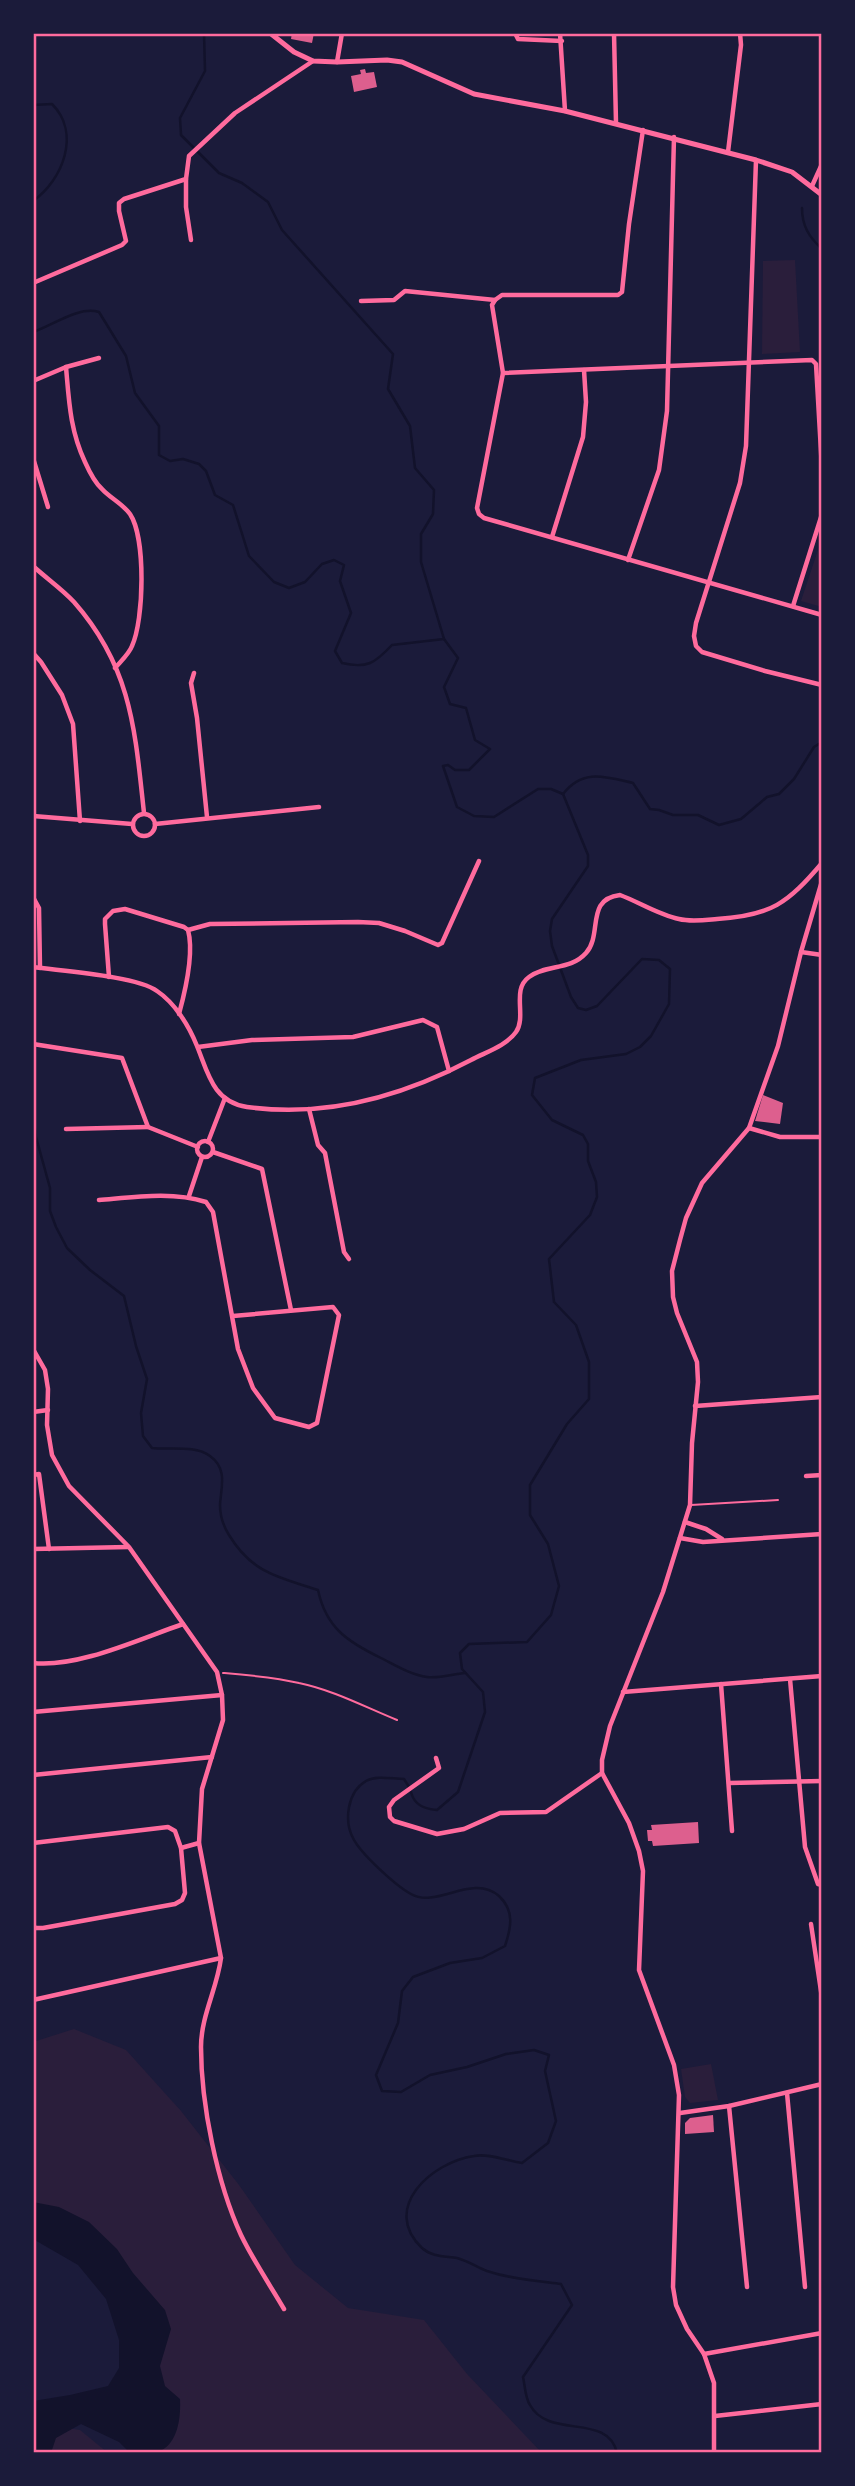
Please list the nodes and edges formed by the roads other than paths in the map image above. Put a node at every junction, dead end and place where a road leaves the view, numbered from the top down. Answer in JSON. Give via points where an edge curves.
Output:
{"nodes":[{"id":1,"x":270,"y":33,"type":"edge"},
{"id":2,"x":342,"y":33,"type":"edge"},
{"id":3,"x":515,"y":33,"type":"edge"},
{"id":4,"x":560,"y":33,"type":"edge"},
{"id":5,"x":614,"y":33,"type":"edge"},
{"id":6,"x":740,"y":33,"type":"edge"},
{"id":7,"x":562,"y":41,"type":"junction"},
{"id":8,"x":313,"y":61,"type":"junction"},
{"id":9,"x":337,"y":62,"type":"junction"},
{"id":10,"x":565,"y":111,"type":"junction"},
{"id":11,"x":615,"y":123,"type":"junction"},
{"id":12,"x":643,"y":130,"type":"junction"},
{"id":13,"x":674,"y":137,"type":"junction"},
{"id":14,"x":729,"y":152,"type":"junction"},
{"id":15,"x":756,"y":160,"type":"junction"},
{"id":16,"x":822,"y":164,"type":"edge"},
{"id":17,"x":186,"y":179,"type":"junction"},
{"id":18,"x":812,"y":186,"type":"junction"},
{"id":19,"x":822,"y":195,"type":"edge"},
{"id":20,"x":191,"y":240,"type":"dead end"},
{"id":21,"x":33,"y":283,"type":"edge"},
{"id":22,"x":495,"y":300,"type":"junction"},
{"id":23,"x":361,"y":301,"type":"dead end"},
{"id":24,"x":99,"y":358,"type":"dead end"},
{"id":25,"x":750,"y":362,"type":"junction"},
{"id":26,"x":66,"y":367,"type":"junction"},
{"id":27,"x":668,"y":367,"type":"junction"},
{"id":28,"x":584,"y":370,"type":"junction"},
{"id":29,"x":503,"y":373,"type":"junction"},
{"id":30,"x":33,"y":381,"type":"edge"},
{"id":31,"x":33,"y":458,"type":"edge"},
{"id":32,"x":822,"y":469,"type":"edge"},
{"id":33,"x":48,"y":507,"type":"dead end"},
{"id":34,"x":822,"y":514,"type":"edge"},
{"id":35,"x":552,"y":537,"type":"junction"},
{"id":36,"x":628,"y":560,"type":"junction"},
{"id":37,"x":33,"y":566,"type":"edge"},
{"id":38,"x":708,"y":582,"type":"junction"},
{"id":39,"x":793,"y":606,"type":"junction"},
{"id":40,"x":822,"y":615,"type":"edge"},
{"id":41,"x":33,"y":653,"type":"edge"},
{"id":42,"x":116,"y":668,"type":"junction"},
{"id":43,"x":194,"y":673,"type":"dead end"},
{"id":44,"x":822,"y":685,"type":"edge"},
{"id":45,"x":319,"y":807,"type":"dead end"},
{"id":46,"x":144,"y":813,"type":"junction"},
{"id":47,"x":33,"y":816,"type":"edge"},
{"id":48,"x":207,"y":817,"type":"junction"},
{"id":49,"x":80,"y":821,"type":"junction"},
{"id":50,"x":132,"y":824,"type":"junction"},
{"id":51,"x":155,"y":824,"type":"junction"},
{"id":52,"x":479,"y":861,"type":"dead end"},
{"id":53,"x":822,"y":863,"type":"edge"},
{"id":54,"x":822,"y":881,"type":"edge"},
{"id":55,"x":33,"y":897,"type":"edge"},
{"id":56,"x":188,"y":930,"type":"junction"},
{"id":57,"x":801,"y":952,"type":"junction"},
{"id":58,"x":822,"y":956,"type":"edge"},
{"id":59,"x":33,"y":967,"type":"edge"},
{"id":60,"x":40,"y":968,"type":"junction"},
{"id":61,"x":108,"y":977,"type":"junction"},
{"id":62,"x":179,"y":1014,"type":"junction"},
{"id":63,"x":33,"y":1044,"type":"edge"},
{"id":64,"x":198,"y":1047,"type":"junction"},
{"id":65,"x":449,"y":1071,"type":"junction"},
{"id":66,"x":225,"y":1098,"type":"junction"},
{"id":67,"x":309,"y":1109,"type":"junction"},
{"id":68,"x":148,"y":1127,"type":"junction"},
{"id":69,"x":749,"y":1128,"type":"junction"},
{"id":70,"x":66,"y":1129,"type":"dead end"},
{"id":71,"x":822,"y":1137,"type":"edge"},
{"id":72,"x":208,"y":1142,"type":"junction"},
{"id":73,"x":198,"y":1147,"type":"junction"},
{"id":74,"x":213,"y":1152,"type":"junction"},
{"id":75,"x":202,"y":1157,"type":"junction"},
{"id":76,"x":189,"y":1196,"type":"junction"},
{"id":77,"x":99,"y":1200,"type":"dead end"},
{"id":78,"x":349,"y":1259,"type":"dead end"},
{"id":79,"x":291,"y":1310,"type":"junction"},
{"id":80,"x":233,"y":1316,"type":"junction"},
{"id":81,"x":33,"y":1349,"type":"edge"},
{"id":82,"x":822,"y":1397,"type":"edge"},
{"id":83,"x":695,"y":1406,"type":"junction"},
{"id":84,"x":48,"y":1410,"type":"junction"},
{"id":85,"x":33,"y":1412,"type":"edge"},
{"id":86,"x":36,"y":1474,"type":"edge"},
{"id":87,"x":822,"y":1475,"type":"edge"},
{"id":88,"x":806,"y":1476,"type":"dead end"},
{"id":89,"x":778,"y":1500,"type":"dead end"},
{"id":90,"x":690,"y":1505,"type":"junction"},
{"id":91,"x":685,"y":1521,"type":"junction"},
{"id":92,"x":822,"y":1534,"type":"edge"},
{"id":93,"x":680,"y":1538,"type":"junction"},
{"id":94,"x":722,"y":1539,"type":"junction"},
{"id":95,"x":129,"y":1547,"type":"junction"},
{"id":96,"x":33,"y":1549,"type":"edge"},
{"id":97,"x":49,"y":1549,"type":"junction"},
{"id":98,"x":183,"y":1624,"type":"junction"},
{"id":99,"x":33,"y":1663,"type":"edge"},
{"id":100,"x":822,"y":1676,"type":"edge"},
{"id":101,"x":790,"y":1679,"type":"junction"},
{"id":102,"x":721,"y":1684,"type":"junction"},
{"id":103,"x":623,"y":1692,"type":"junction"},
{"id":104,"x":222,"y":1695,"type":"junction"},
{"id":105,"x":33,"y":1712,"type":"edge"},
{"id":106,"x":212,"y":1758,"type":"junction"},
{"id":107,"x":436,"y":1758,"type":"dead end"},
{"id":108,"x":602,"y":1773,"type":"junction"},
{"id":109,"x":33,"y":1775,"type":"edge"},
{"id":110,"x":800,"y":1780,"type":"junction"},
{"id":111,"x":822,"y":1781,"type":"edge"},
{"id":112,"x":729,"y":1783,"type":"junction"},
{"id":113,"x":732,"y":1830,"type":"dead end"},
{"id":114,"x":33,"y":1843,"type":"edge"},
{"id":115,"x":199,"y":1843,"type":"junction"},
{"id":116,"x":181,"y":1847,"type":"junction"},
{"id":117,"x":820,"y":1885,"type":"edge"},
{"id":118,"x":33,"y":1924,"type":"edge"},
{"id":119,"x":811,"y":1924,"type":"dead end"},
{"id":120,"x":221,"y":1958,"type":"junction"},
{"id":121,"x":822,"y":1998,"type":"edge"},
{"id":122,"x":33,"y":2000,"type":"edge"},
{"id":123,"x":822,"y":2084,"type":"edge"},
{"id":124,"x":787,"y":2093,"type":"junction"},
{"id":125,"x":729,"y":2106,"type":"junction"},
{"id":126,"x":680,"y":2113,"type":"junction"},
{"id":127,"x":747,"y":2287,"type":"dead end"},
{"id":128,"x":805,"y":2287,"type":"dead end"},
{"id":129,"x":284,"y":2309,"type":"dead end"},
{"id":130,"x":822,"y":2333,"type":"edge"},
{"id":131,"x":704,"y":2354,"type":"junction"},
{"id":132,"x":822,"y":2404,"type":"edge"},
{"id":133,"x":715,"y":2416,"type":"junction"},
{"id":134,"x":714,"y":2453,"type":"edge"}],
"edges":[{"from":1,"to":8,"type":"main road"},
{"from":2,"to":9,"type":"street"},
{"from":3,"to":7,"type":"street","via":[[518,38]]},
{"from":4,"to":7,"type":"street"},
{"from":5,"to":11,"type":"street"},
{"from":6,"to":14,"type":"street"},
{"from":7,"to":10,"type":"street"},
{"from":8,"to":9,"type":"main road"},
{"from":8,"to":17,"type":"street","via":[[235,113],[189,156]]},
{"from":9,"to":10,"type":"main road","via":[[402,62],[474,94]]},
{"from":10,"to":11,"type":"main road"},
{"from":11,"to":12,"type":"main road"},
{"from":12,"to":13,"type":"main road"},
{"from":12,"to":22,"type":"street","via":[[622,292],[502,295]]},
{"from":13,"to":14,"type":"main road"},
{"from":13,"to":27,"type":"street"},
{"from":14,"to":15,"type":"main road"},
{"from":15,"to":18,"type":"main road","via":[[792,172]]},
{"from":15,"to":25,"type":"street"},
{"from":16,"to":18,"type":"street"},
{"from":17,"to":20,"type":"street"},
{"from":17,"to":21,"type":"street","via":[[119,203],[126,241],[122,246]]},
{"from":18,"to":19,"type":"main road"},
{"from":22,"to":23,"type":"street","via":[[405,291],[394,300]]},
{"from":22,"to":29,"type":"street","via":[[492,311]]},
{"from":24,"to":26,"type":"street"},
{"from":25,"to":27,"type":"street"},
{"from":25,"to":32,"type":"street","via":[[812,360],[816,364]]},
{"from":25,"to":38,"type":"street","via":[[740,483]]},
{"from":26,"to":30,"type":"street"},
{"from":26,"to":42,"type":"street","via":[[71,427],[84,459],[101,489],[128,511],[137,536],[141,603],[132,647]]},
{"from":27,"to":28,"type":"street"},
{"from":27,"to":36,"type":"street","via":[[659,470]]},
{"from":28,"to":29,"type":"street"},
{"from":28,"to":35,"type":"street","via":[[583,437]]},
{"from":29,"to":35,"type":"street","via":[[477,508],[484,518]]},
{"from":31,"to":33,"type":"street"},
{"from":34,"to":39,"type":"street"},
{"from":35,"to":36,"type":"street"},
{"from":36,"to":38,"type":"street"},
{"from":37,"to":42,"type":"street","via":[[73,601]]},
{"from":38,"to":39,"type":"street"},
{"from":38,"to":44,"type":"street","via":[[694,636],[702,652]]},
{"from":39,"to":40,"type":"street"},
{"from":41,"to":49,"type":"street","via":[[62,695],[73,724]]},
{"from":42,"to":46,"type":"street","via":[[131,708]]},
{"from":43,"to":48,"type":"street","via":[[191,684]]},
{"from":45,"to":48,"type":"street"},
{"from":46,"to":50,"type":"street"},
{"from":46,"to":51,"type":"street"},
{"from":47,"to":49,"type":"street"},
{"from":48,"to":51,"type":"street"},
{"from":49,"to":50,"type":"street"},
{"from":50,"to":51,"type":"street","via":[[135,832],[144,836],[151,834]]},
{"from":52,"to":56,"type":"street","via":[[438,946],[379,923],[210,924]]},
{"from":53,"to":65,"type":"street","via":[[790,897],[773,909],[751,915],[687,921],[620,895],[610,896],[601,903],[588,951],[573,964],[530,976],[523,983],[516,1031],[505,1042]]},
{"from":54,"to":57,"type":"street"},
{"from":55,"to":60,"type":"street","via":[[39,908]]},
{"from":56,"to":61,"type":"street","via":[[125,909],[113,911],[105,919]]},
{"from":56,"to":62,"type":"street","via":[[190,946]]},
{"from":57,"to":58,"type":"street"},
{"from":57,"to":69,"type":"street","via":[[778,1046]]},
{"from":59,"to":60,"type":"street"},
{"from":60,"to":61,"type":"street"},
{"from":61,"to":62,"type":"street","via":[[149,986]]},
{"from":62,"to":64,"type":"street"},
{"from":63,"to":68,"type":"street","via":[[122,1058]]},
{"from":64,"to":65,"type":"street","via":[[252,1040],[353,1037],[423,1020],[437,1027]]},
{"from":64,"to":66,"type":"street","via":[[208,1079]]},
{"from":65,"to":67,"type":"street","via":[[378,1099]]},
{"from":66,"to":67,"type":"street","via":[[245,1107]]},
{"from":66,"to":72,"type":"street"},
{"from":67,"to":78,"type":"street","via":[[318,1145],[325,1153]]},
{"from":68,"to":70,"type":"street"},
{"from":68,"to":73,"type":"street"},
{"from":69,"to":71,"type":"street","via":[[780,1137]]},
{"from":69,"to":83,"type":"street","via":[[693,1199],[672,1271],[677,1312],[697,1362]]},
{"from":72,"to":73,"type":"street"},
{"from":72,"to":74,"type":"street"},
{"from":73,"to":75,"type":"street"},
{"from":74,"to":75,"type":"street"},
{"from":74,"to":79,"type":"street","via":[[262,1169]]},
{"from":75,"to":76,"type":"street"},
{"from":76,"to":77,"type":"street"},
{"from":76,"to":80,"type":"street","via":[[206,1202],[213,1212]]},
{"from":79,"to":80,"type":"street"},
{"from":79,"to":80,"type":"street","via":[[333,1307],[339,1315],[317,1423],[309,1427],[275,1418],[253,1388],[238,1349]]},
{"from":81,"to":84,"type":"street","via":[[45,1370]]},
{"from":82,"to":83,"type":"street"},
{"from":83,"to":90,"type":"street"},
{"from":84,"to":85,"type":"street"},
{"from":84,"to":95,"type":"street","via":[[52,1455],[69,1486]]},
{"from":86,"to":97,"type":"street"},
{"from":87,"to":88,"type":"street"},
{"from":89,"to":90,"type":"lane"},
{"from":90,"to":91,"type":"street"},
{"from":91,"to":93,"type":"street"},
{"from":91,"to":94,"type":"street"},
{"from":92,"to":94,"type":"street"},
{"from":93,"to":94,"type":"street"},
{"from":93,"to":103,"type":"street"},
{"from":95,"to":97,"type":"street"},
{"from":95,"to":98,"type":"street"},
{"from":96,"to":97,"type":"street"},
{"from":98,"to":99,"type":"street","via":[[57,1665]]},
{"from":98,"to":104,"type":"street","via":[[219,1673]]},
{"from":100,"to":101,"type":"street"},
{"from":101,"to":102,"type":"street"},
{"from":101,"to":110,"type":"street"},
{"from":102,"to":103,"type":"street"},
{"from":102,"to":112,"type":"street"},
{"from":103,"to":108,"type":"street","via":[[604,1747]]},
{"from":104,"to":105,"type":"street"},
{"from":104,"to":106,"type":"street","via":[[223,1720]]},
{"from":106,"to":109,"type":"street"},
{"from":106,"to":115,"type":"street","via":[[202,1789]]},
{"from":107,"to":108,"type":"street","via":[[439,1768],[389,1807],[394,1821],[437,1834],[464,1829],[500,1812],[546,1812]]},
{"from":108,"to":126,"type":"street","via":[[639,1851],[643,1871],[639,1970],[674,2065]]},
{"from":110,"to":111,"type":"street"},
{"from":110,"to":112,"type":"street"},
{"from":110,"to":117,"type":"street","via":[[805,1847]]},
{"from":112,"to":113,"type":"street"},
{"from":114,"to":116,"type":"street","via":[[168,1828],[175,1831]]},
{"from":115,"to":116,"type":"street"},
{"from":115,"to":120,"type":"street"},
{"from":116,"to":118,"type":"street","via":[[182,1900],[43,1928]]},
{"from":119,"to":121,"type":"street"},
{"from":120,"to":122,"type":"street"},
{"from":120,"to":129,"type":"street","via":[[201,2046],[206,2114],[241,2234]]},
{"from":123,"to":124,"type":"street"},
{"from":124,"to":125,"type":"street"},
{"from":124,"to":128,"type":"street"},
{"from":125,"to":126,"type":"street"},
{"from":125,"to":127,"type":"street"},
{"from":126,"to":131,"type":"street","via":[[673,2287],[687,2329]]},
{"from":130,"to":131,"type":"street"},
{"from":131,"to":133,"type":"street","via":[[714,2384]]},
{"from":132,"to":133,"type":"street"},
{"from":133,"to":134,"type":"street"}]}
